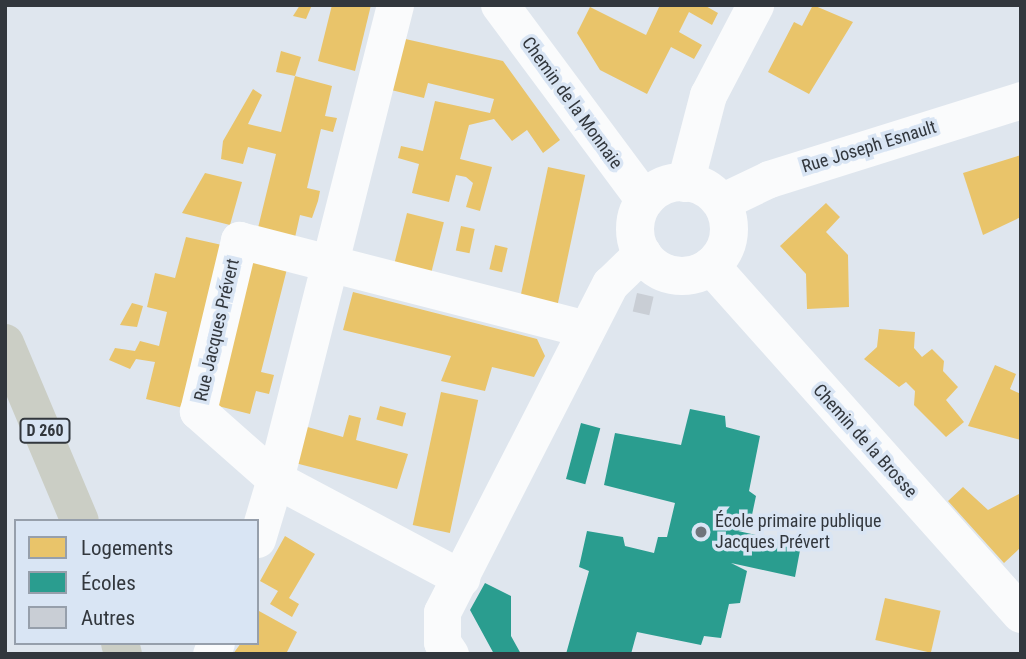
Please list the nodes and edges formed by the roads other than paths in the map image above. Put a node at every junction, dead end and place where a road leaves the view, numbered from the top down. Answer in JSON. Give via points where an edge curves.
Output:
{"nodes":[{"id":1,"x":394,"y":5,"type":"edge"},
{"id":2,"x":500,"y":5,"type":"edge"},
{"id":3,"x":755,"y":5,"type":"edge"},
{"id":4,"x":1021,"y":100,"type":"edge"},
{"id":5,"x":684,"y":183,"type":"junction"},
{"id":6,"x":645,"y":200,"type":"junction"},
{"id":7,"x":721,"y":202,"type":"junction"},
{"id":8,"x":642,"y":253,"type":"junction"},
{"id":9,"x":330,"y":263,"type":"junction"},
{"id":10,"x":711,"y":266,"type":"junction"},
{"id":11,"x":586,"y":329,"type":"junction"},
{"id":12,"x":5,"y":343,"type":"edge"},
{"id":13,"x":275,"y":479,"type":"junction"},
{"id":14,"x":79,"y":519,"type":"edge"},
{"id":15,"x":259,"y":532,"type":"edge"},
{"id":16,"x":461,"y":578,"type":"junction"},
{"id":17,"x":1021,"y":614,"type":"edge"},
{"id":18,"x":450,"y":654,"type":"edge"}],
"edges":[{"from":1,"to":9,"type":"street"},
{"from":2,"to":6,"type":"street","name":"Chemin de la Monnaie"},
{"from":3,"to":5,"type":"street","via":[[708,95]]},
{"from":4,"to":7,"type":"street","name":"Rue Joseph Esnault","via":[[769,179]]},
{"from":5,"to":6,"type":"street"},
{"from":5,"to":7,"type":"street"},
{"from":6,"to":8,"type":"street","via":[[636,226]]},
{"from":7,"to":10,"type":"street","via":[[729,229]]},
{"from":8,"to":10,"type":"street","via":[[652,265],[681,276]]},
{"from":8,"to":11,"type":"street","via":[[610,284]]},
{"from":9,"to":11,"type":"street","name":"Rue Jacques Prévert"},
{"from":9,"to":13,"type":"street"},
{"from":9,"to":13,"type":"street","name":"Rue Jacques Prévert","via":[[239,240],[198,411]]},
{"from":10,"to":17,"type":"street","name":"Chemin de la Brosse"},
{"from":11,"to":16,"type":"street"},
{"from":12,"to":14,"type":"highway","number":"D 260"},
{"from":13,"to":15,"type":"street"},
{"from":13,"to":16,"type":"street","name":"Rue Jacques Prévert"},
{"from":16,"to":18,"type":"street","via":[[442,612],[442,642]]}]}
